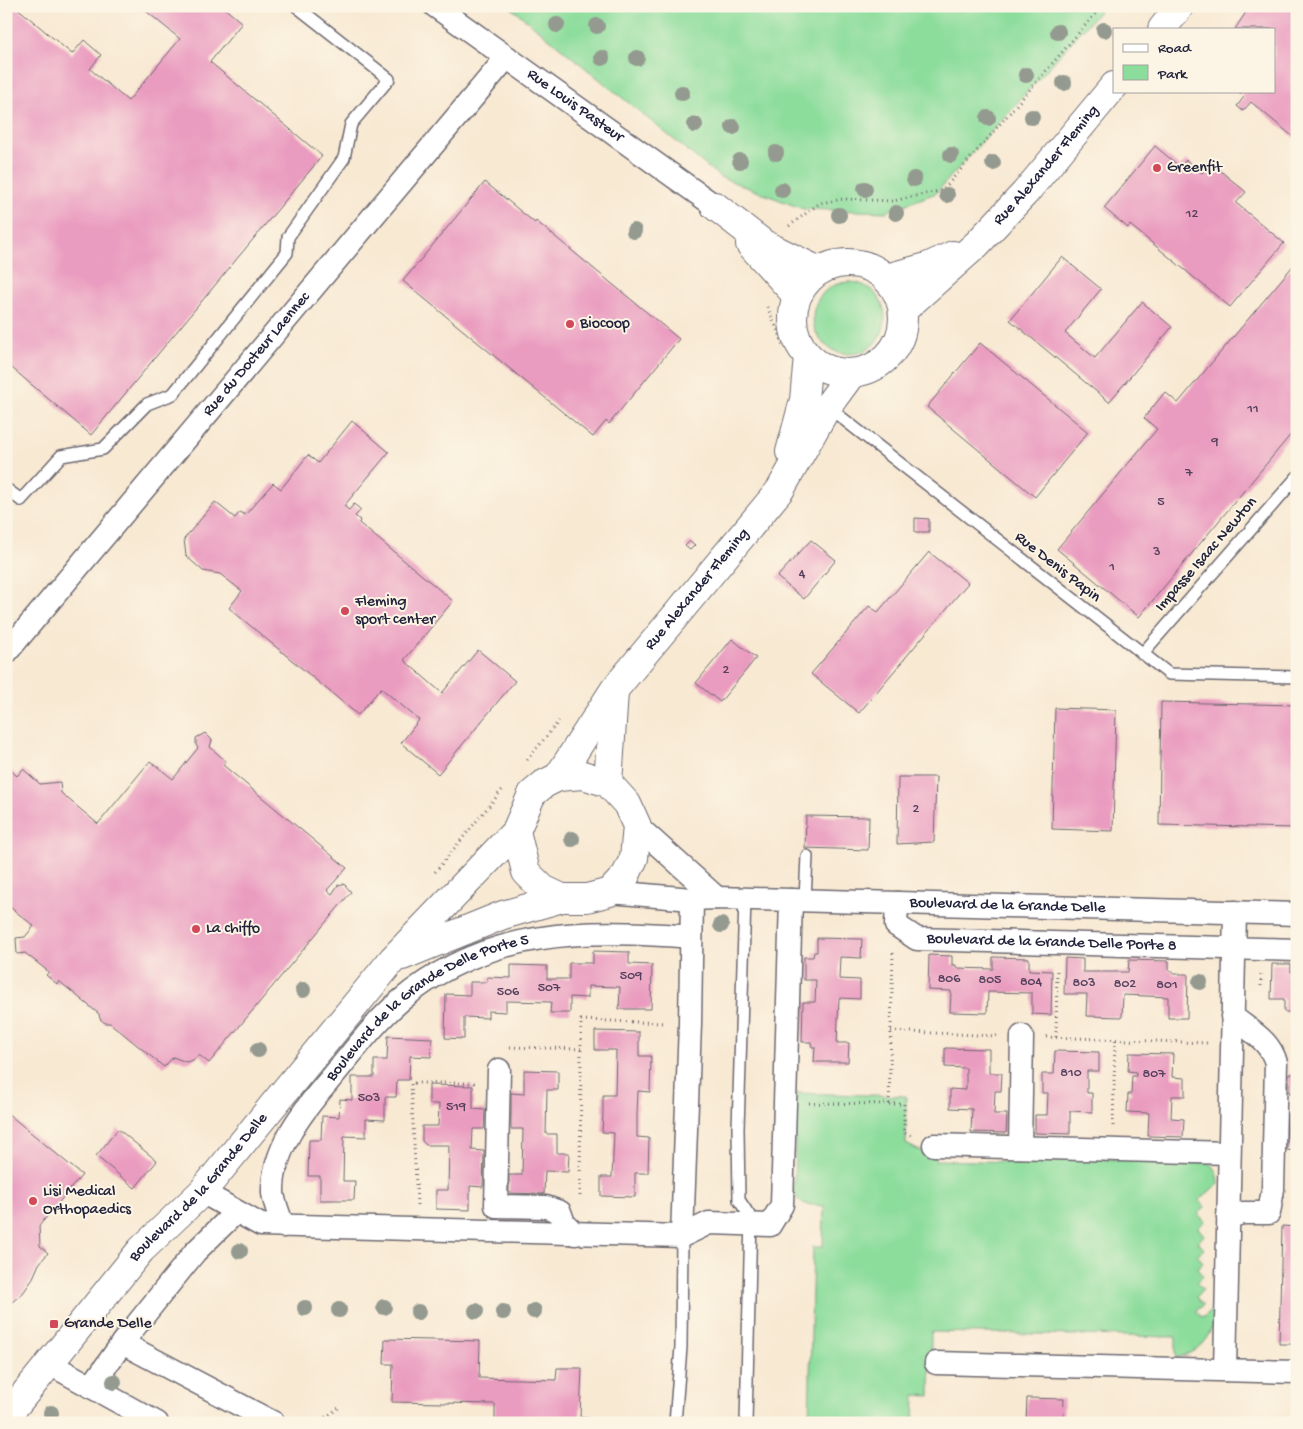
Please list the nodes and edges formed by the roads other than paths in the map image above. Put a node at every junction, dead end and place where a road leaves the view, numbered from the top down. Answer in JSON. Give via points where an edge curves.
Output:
{"nodes":[{"id":1,"x":296,"y":6,"type":"edge"},
{"id":2,"x":436,"y":6,"type":"edge"},
{"id":3,"x":1180,"y":6,"type":"edge"},
{"id":4,"x":1163,"y":28,"type":"edge"},
{"id":5,"x":507,"y":57,"type":"junction"},
{"id":6,"x":1113,"y":87,"type":"edge"},
{"id":7,"x":715,"y":206,"type":"junction"},
{"id":8,"x":977,"y":244,"type":"junction"},
{"id":9,"x":819,"y":271,"type":"junction"},
{"id":10,"x":886,"y":278,"type":"junction"},
{"id":11,"x":797,"y":296,"type":"junction"},
{"id":12,"x":903,"y":310,"type":"junction"},
{"id":13,"x":808,"y":356,"type":"junction"},
{"id":14,"x":852,"y":373,"type":"junction"},
{"id":15,"x":827,"y":407,"type":"junction"},
{"id":16,"x":1297,"y":477,"type":"edge"},
{"id":17,"x":6,"y":488,"type":"edge"},
{"id":18,"x":780,"y":490,"type":"junction"},
{"id":19,"x":6,"y":653,"type":"edge"},
{"id":20,"x":1142,"y":654,"type":"junction"},
{"id":21,"x":1297,"y":677,"type":"edge"},
{"id":22,"x":614,"y":690,"type":"junction"},
{"id":23,"x":558,"y":777,"type":"junction"},
{"id":24,"x":608,"y":783,"type":"junction"},
{"id":25,"x":638,"y":826,"type":"junction"},
{"id":26,"x":516,"y":831,"type":"junction"},
{"id":27,"x":807,"y":856,"type":"dead end"},
{"id":28,"x":610,"y":892,"type":"junction"},
{"id":29,"x":562,"y":898,"type":"junction"},
{"id":30,"x":716,"y":898,"type":"junction"},
{"id":31,"x":745,"y":898,"type":"junction"},
{"id":32,"x":692,"y":900,"type":"junction"},
{"id":33,"x":798,"y":900,"type":"junction"},
{"id":34,"x":897,"y":903,"type":"junction"},
{"id":35,"x":1235,"y":912,"type":"junction"},
{"id":36,"x":1297,"y":914,"type":"edge"},
{"id":37,"x":691,"y":937,"type":"junction"},
{"id":38,"x":1234,"y":948,"type":"junction"},
{"id":39,"x":1297,"y":950,"type":"edge"},
{"id":40,"x":393,"y":959,"type":"junction"},
{"id":41,"x":1232,"y":1016,"type":"junction"},
{"id":42,"x":1022,"y":1036,"type":"road end"},
{"id":43,"x":498,"y":1077,"type":"road end"},
{"id":44,"x":934,"y":1145,"type":"road end"},
{"id":45,"x":1020,"y":1147,"type":"junction"},
{"id":46,"x":1230,"y":1152,"type":"junction"},
{"id":47,"x":202,"y":1192,"type":"junction"},
{"id":48,"x":236,"y":1212,"type":"junction"},
{"id":49,"x":1228,"y":1217,"type":"junction"},
{"id":50,"x":751,"y":1225,"type":"junction"},
{"id":51,"x":284,"y":1226,"type":"junction"},
{"id":52,"x":575,"y":1234,"type":"junction"},
{"id":53,"x":682,"y":1236,"type":"junction"},
{"id":54,"x":122,"y":1343,"type":"junction"},
{"id":55,"x":50,"y":1364,"type":"junction"},
{"id":56,"x":936,"y":1364,"type":"dead end"},
{"id":57,"x":1225,"y":1370,"type":"junction"},
{"id":58,"x":1297,"y":1372,"type":"edge"},
{"id":59,"x":91,"y":1387,"type":"junction"},
{"id":60,"x":6,"y":1418,"type":"edge"},
{"id":61,"x":262,"y":1420,"type":"edge"},
{"id":62,"x":157,"y":1423,"type":"edge"},
{"id":63,"x":675,"y":1423,"type":"edge"},
{"id":64,"x":746,"y":1423,"type":"edge"}],
"edges":[{"from":1,"to":17,"type":"lane","via":[[389,79],[351,124],[344,158],[288,237],[287,253],[173,394],[147,404],[103,449],[61,456],[21,500]]},
{"from":2,"to":5,"type":"street","name":"Rue Louis Pasteur"},
{"from":3,"to":4,"type":"street"},
{"from":5,"to":7,"type":"street","name":"Rue Louis Pasteur"},
{"from":5,"to":19,"type":"street","name":"Rue du Docteur Laennec"},
{"from":6,"to":8,"type":"street","name":"Rue Alexander Fleming","via":[[1025,193]]},
{"from":7,"to":9,"type":"street","via":[[764,244]]},
{"from":7,"to":11,"type":"street"},
{"from":8,"to":10,"type":"street","name":"Rue Alexander Fleming","via":[[927,267]]},
{"from":8,"to":12,"type":"street","name":"Rue Alexander Fleming"},
{"from":9,"to":10,"type":"street","via":[[836,264],[854,263],[871,268]]},
{"from":9,"to":11,"type":"street"},
{"from":10,"to":12,"type":"street","via":[[897,292]]},
{"from":11,"to":13,"type":"street","via":[[794,328]]},
{"from":12,"to":14,"type":"street","via":[[902,328],[896,345],[885,359]]},
{"from":13,"to":14,"type":"street","via":[[836,372]]},
{"from":13,"to":18,"type":"street","name":"Rue Alexander Fleming","via":[[804,400]]},
{"from":14,"to":15,"type":"street","name":"Rue Alexander Fleming"},
{"from":15,"to":18,"type":"street","name":"Rue Alexander Fleming"},
{"from":15,"to":20,"type":"lane","name":"Rue Denis Papin"},
{"from":16,"to":20,"type":"lane","name":"Impasse Isaac Newton"},
{"from":18,"to":22,"type":"street","name":"Rue Alexander Fleming"},
{"from":20,"to":21,"type":"lane","name":"Rue Denis Papin","via":[[1169,674]]},
{"from":22,"to":23,"type":"street","name":"Rue Alexander Fleming"},
{"from":22,"to":24,"type":"street"},
{"from":23,"to":24,"type":"street","via":[[583,775]]},
{"from":23,"to":26,"type":"street","via":[[532,794]]},
{"from":24,"to":25,"type":"street","via":[[627,804]]},
{"from":25,"to":28,"type":"street","via":[[634,858],[626,875]]},
{"from":25,"to":30,"type":"street"},
{"from":26,"to":29,"type":"street","via":[[526,872],[543,889]]},
{"from":26,"to":40,"type":"street","name":"Boulevard de la Grande Delle"},
{"from":27,"to":33,"type":"lane"},
{"from":28,"to":29,"type":"street","via":[[587,898]]},
{"from":28,"to":32,"type":"street","name":"Boulevard de la Grande Delle"},
{"from":29,"to":40,"type":"street","name":"Boulevard de la Grande Delle","via":[[503,915]]},
{"from":30,"to":31,"type":"street","name":"Boulevard de la Grande Delle"},
{"from":30,"to":32,"type":"street","name":"Boulevard de la Grande Delle"},
{"from":31,"to":33,"type":"street","name":"Boulevard de la Grande Delle"},
{"from":31,"to":50,"type":"lane","via":[[738,1200],[751,1218]]},
{"from":32,"to":37,"type":"street"},
{"from":33,"to":34,"type":"street","name":"Boulevard de la Grande Delle"},
{"from":33,"to":50,"type":"street","via":[[782,1205],[770,1225]]},
{"from":34,"to":35,"type":"street","name":"Boulevard de la Grande Delle"},
{"from":34,"to":38,"type":"street","name":"Boulevard de la Grande Delle Porte 8","via":[[896,925],[917,939]]},
{"from":35,"to":36,"type":"street","name":"Boulevard de la Grande Delle"},
{"from":35,"to":38,"type":"street"},
{"from":37,"to":51,"type":"street","name":"Boulevard de la Grande Delle Porte 5","via":[[615,932],[536,938],[465,959],[432,977],[400,1001],[370,1032],[292,1128],[277,1166],[273,1194]]},
{"from":37,"to":53,"type":"street"},
{"from":38,"to":39,"type":"street","name":"Boulevard de la Grande Delle Porte 8"},
{"from":38,"to":41,"type":"street"},
{"from":40,"to":47,"type":"street","name":"Boulevard de la Grande Delle"},
{"from":41,"to":46,"type":"street"},
{"from":41,"to":49,"type":"street","via":[[1258,1034],[1273,1050],[1276,1063],[1273,1189],[1269,1213],[1243,1213]]},
{"from":42,"to":45,"type":"street"},
{"from":43,"to":52,"type":"street","via":[[496,1206],[546,1207],[560,1212],[564,1223]]},
{"from":44,"to":45,"type":"street"},
{"from":45,"to":46,"type":"street"},
{"from":46,"to":49,"type":"street"},
{"from":47,"to":48,"type":"street"},
{"from":47,"to":55,"type":"street","name":"Boulevard de la Grande Delle","via":[[141,1250]]},
{"from":48,"to":51,"type":"street","via":[[261,1225]]},
{"from":48,"to":54,"type":"street","via":[[195,1252]]},
{"from":49,"to":57,"type":"street"},
{"from":50,"to":53,"type":"street","via":[[709,1223]]},
{"from":50,"to":64,"type":"lane"},
{"from":51,"to":52,"type":"street"},
{"from":52,"to":53,"type":"street"},
{"from":53,"to":63,"type":"lane","via":[[681,1347]]},
{"from":54,"to":59,"type":"street"},
{"from":54,"to":61,"type":"street"},
{"from":55,"to":59,"type":"street"},
{"from":55,"to":60,"type":"street","name":"Boulevard de la Grande Delle"},
{"from":56,"to":57,"type":"street"},
{"from":57,"to":58,"type":"street"},
{"from":59,"to":62,"type":"street"}]}
